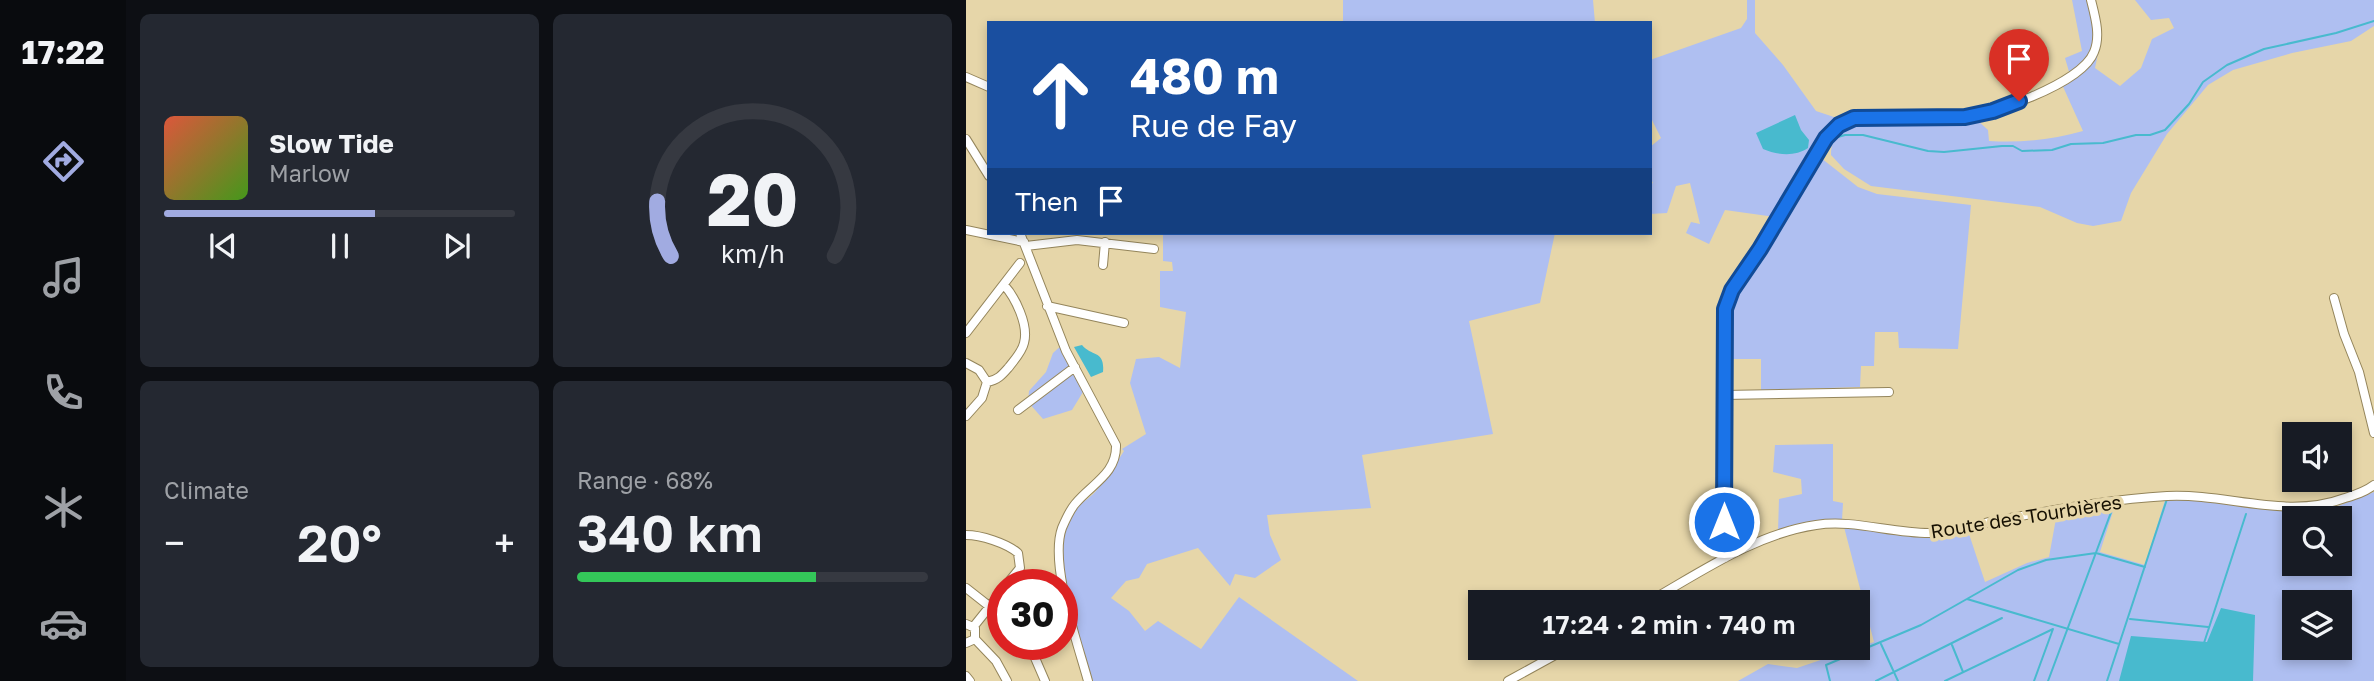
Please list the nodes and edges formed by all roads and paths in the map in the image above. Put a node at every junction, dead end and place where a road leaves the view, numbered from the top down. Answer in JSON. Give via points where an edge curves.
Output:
{"nodes":[{"id":1,"x":2091,"y":0,"type":"edge"},
{"id":2,"x":966,"y":77,"type":"edge"},
{"id":3,"x":987,"y":86,"type":"edge"},
{"id":4,"x":966,"y":139,"type":"edge"},
{"id":5,"x":987,"y":173,"type":"edge"},
{"id":6,"x":966,"y":230,"type":"edge"},
{"id":7,"x":987,"y":234,"type":"edge"},
{"id":8,"x":994,"y":235,"type":"edge"},
{"id":9,"x":1023,"y":240,"type":"edge"},
{"id":10,"x":1105,"y":243,"type":"junction"},
{"id":11,"x":1154,"y":249,"type":"dead end"},
{"id":12,"x":1020,"y":263,"type":"dead end"},
{"id":13,"x":1103,"y":264,"type":"dead end"},
{"id":14,"x":1004,"y":285,"type":"junction"},
{"id":15,"x":2334,"y":298,"type":"dead end"},
{"id":16,"x":1047,"y":306,"type":"junction"},
{"id":17,"x":1124,"y":323,"type":"dead end"},
{"id":18,"x":966,"y":332,"type":"edge"},
{"id":19,"x":966,"y":363,"type":"edge"},
{"id":20,"x":1075,"y":367,"type":"junction"},
{"id":21,"x":987,"y":382,"type":"junction"},
{"id":22,"x":1889,"y":392,"type":"dead end"},
{"id":23,"x":1724,"y":395,"type":"junction"},
{"id":24,"x":1018,"y":410,"type":"dead end"},
{"id":25,"x":966,"y":416,"type":"edge"},
{"id":26,"x":2374,"y":433,"type":"edge"},
{"id":27,"x":2374,"y":485,"type":"edge"},
{"id":28,"x":966,"y":535,"type":"edge"},
{"id":29,"x":1725,"y":558,"type":"junction"},
{"id":30,"x":1019,"y":569,"type":"edge"},
{"id":31,"x":1060,"y":569,"type":"edge"},
{"id":32,"x":966,"y":588,"type":"edge"},
{"id":33,"x":1669,"y":590,"type":"edge"},
{"id":34,"x":987,"y":604,"type":"edge"},
{"id":35,"x":987,"y":609,"type":"edge"},
{"id":36,"x":970,"y":625,"type":"edge"},
{"id":37,"x":975,"y":639,"type":"junction"},
{"id":38,"x":966,"y":643,"type":"edge"},
{"id":39,"x":1078,"y":647,"type":"edge"},
{"id":40,"x":1036,"y":660,"type":"edge"},
{"id":41,"x":1546,"y":660,"type":"edge"},
{"id":42,"x":966,"y":676,"type":"edge"},
{"id":43,"x":970,"y":681,"type":"edge"},
{"id":44,"x":1007,"y":681,"type":"edge"},
{"id":45,"x":1045,"y":681,"type":"edge"},
{"id":46,"x":1088,"y":681,"type":"edge"},
{"id":47,"x":1508,"y":681,"type":"edge"}],
"edges":[{"from":1,"to":23,"type":"street","via":[[2094,53],[2070,78],[2005,107],[1965,117],[1854,118],[1833,130],[1728,299],[1723,320]]},
{"from":2,"to":3,"type":"street"},
{"from":4,"to":5,"type":"street"},
{"from":6,"to":7,"type":"street"},
{"from":8,"to":9,"type":"street"},
{"from":9,"to":10,"type":"street"},
{"from":9,"to":16,"type":"street"},
{"from":10,"to":11,"type":"street"},
{"from":10,"to":13,"type":"street"},
{"from":12,"to":14,"type":"street"},
{"from":14,"to":18,"type":"street"},
{"from":14,"to":21,"type":"street","via":[[1024,328],[1024,343],[1000,378]]},
{"from":15,"to":26,"type":"street"},
{"from":16,"to":17,"type":"street"},
{"from":16,"to":20,"type":"street"},
{"from":19,"to":21,"type":"street","via":[[979,370]]},
{"from":20,"to":24,"type":"street"},
{"from":20,"to":31,"type":"street","via":[[1112,434],[1116,455],[1112,467],[1074,505],[1062,529]]},
{"from":21,"to":25,"type":"street","via":[[982,398]]},
{"from":22,"to":23,"type":"street"},
{"from":23,"to":29,"type":"street"},
{"from":27,"to":29,"type":"street","name":"Route des Tourbières","via":[[2326,505],[2306,508],[2168,496],[1932,533],[1815,525],[1787,531]]},
{"from":28,"to":30,"type":"street","via":[[1012,548]]},
{"from":29,"to":33,"type":"street","name":"Route des Tourbières"},
{"from":32,"to":34,"type":"street"},
{"from":35,"to":36,"type":"street"},
{"from":36,"to":37,"type":"street","via":[[977,634]]},
{"from":37,"to":38,"type":"street"},
{"from":37,"to":44,"type":"street"},
{"from":39,"to":46,"type":"street"},
{"from":40,"to":45,"type":"street"},
{"from":41,"to":47,"type":"street"},
{"from":42,"to":43,"type":"street"}]}
